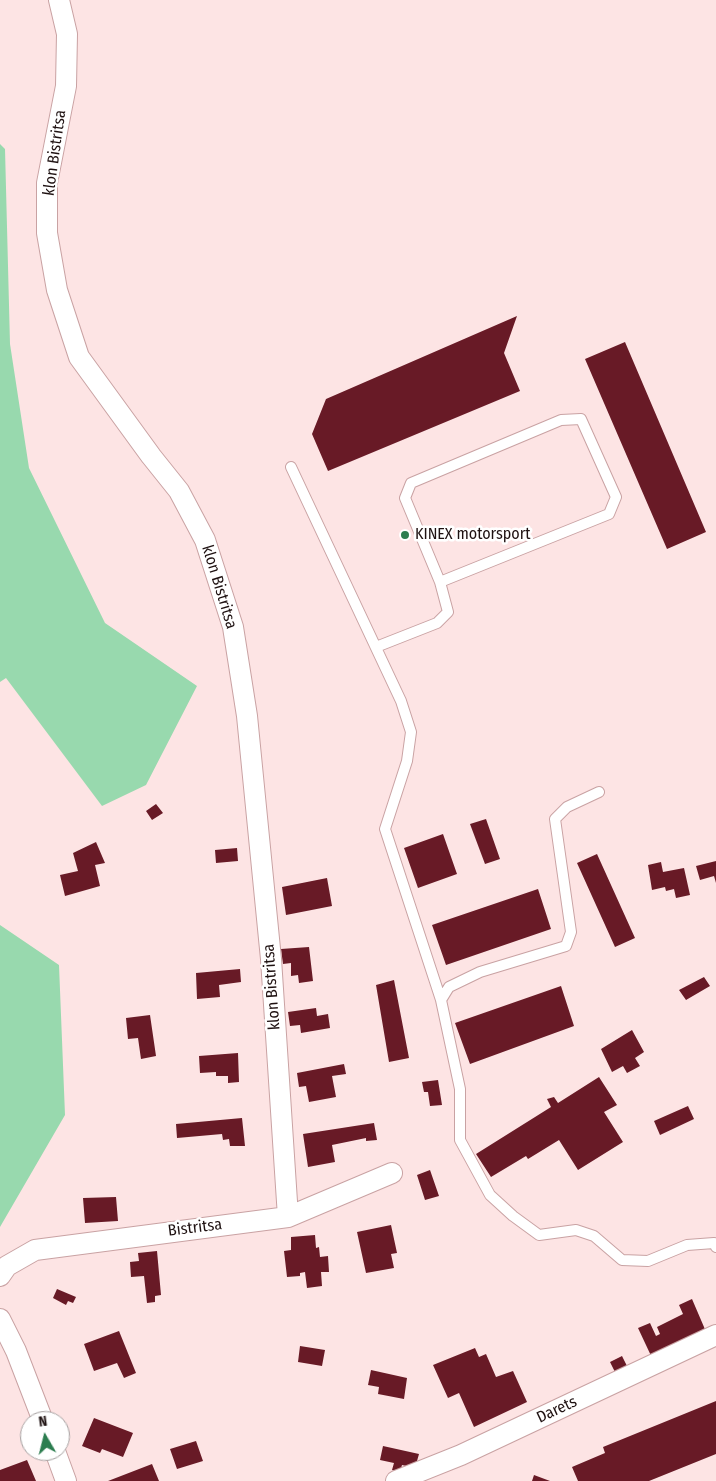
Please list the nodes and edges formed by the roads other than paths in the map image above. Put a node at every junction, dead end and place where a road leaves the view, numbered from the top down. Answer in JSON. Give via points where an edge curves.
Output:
{"nodes":[{"id":1,"x":59,"y":0,"type":"edge"},
{"id":2,"x":291,"y":467,"type":"dead end"},
{"id":3,"x":440,"y":582,"type":"junction"},
{"id":4,"x":376,"y":647,"type":"junction"},
{"id":5,"x":599,"y":792,"type":"dead end"},
{"id":6,"x":441,"y":1000,"type":"junction"},
{"id":7,"x":392,"y":1173,"type":"dead end"},
{"id":8,"x":288,"y":1217,"type":"junction"},
{"id":9,"x":716,"y":1247,"type":"edge"},
{"id":10,"x":0,"y":1276,"type":"edge"},
{"id":11,"x":0,"y":1319,"type":"edge"},
{"id":12,"x":716,"y":1335,"type":"edge"},
{"id":13,"x":39,"y":1411,"type":"edge"},
{"id":14,"x":59,"y":1461,"type":"edge"},
{"id":15,"x":66,"y":1481,"type":"edge"},
{"id":16,"x":396,"y":1481,"type":"edge"}],
"edges":[{"from":1,"to":8,"type":"street","name":"klon Bistritsa","via":[[67,34],[66,86],[47,183],[48,233],[58,290],[79,356],[179,491],[205,540],[233,628],[247,716],[271,960]]},
{"from":2,"to":4,"type":"lane"},
{"from":3,"to":3,"type":"lane","via":[[405,498],[410,483],[560,420],[582,419],[616,497],[609,514]]},
{"from":3,"to":4,"type":"lane","via":[[448,612],[437,623]]},
{"from":4,"to":6,"type":"lane","via":[[401,701],[411,732],[407,761],[384,829]]},
{"from":5,"to":6,"type":"lane","via":[[567,807],[555,819],[571,932],[566,946],[480,972],[449,987]]},
{"from":6,"to":9,"type":"lane","via":[[460,1089],[460,1140],[490,1194],[513,1216],[539,1235],[576,1230],[594,1236],[622,1260],[648,1261],[686,1245],[714,1243]]},
{"from":7,"to":8,"type":"street","name":"Bistritsa"},
{"from":8,"to":10,"type":"street","name":"Bistritsa","via":[[35,1250],[7,1266]]},
{"from":11,"to":13,"type":"street"},
{"from":12,"to":16,"type":"street","name":"Darets","via":[[461,1455]]},
{"from":14,"to":15,"type":"street"}]}
